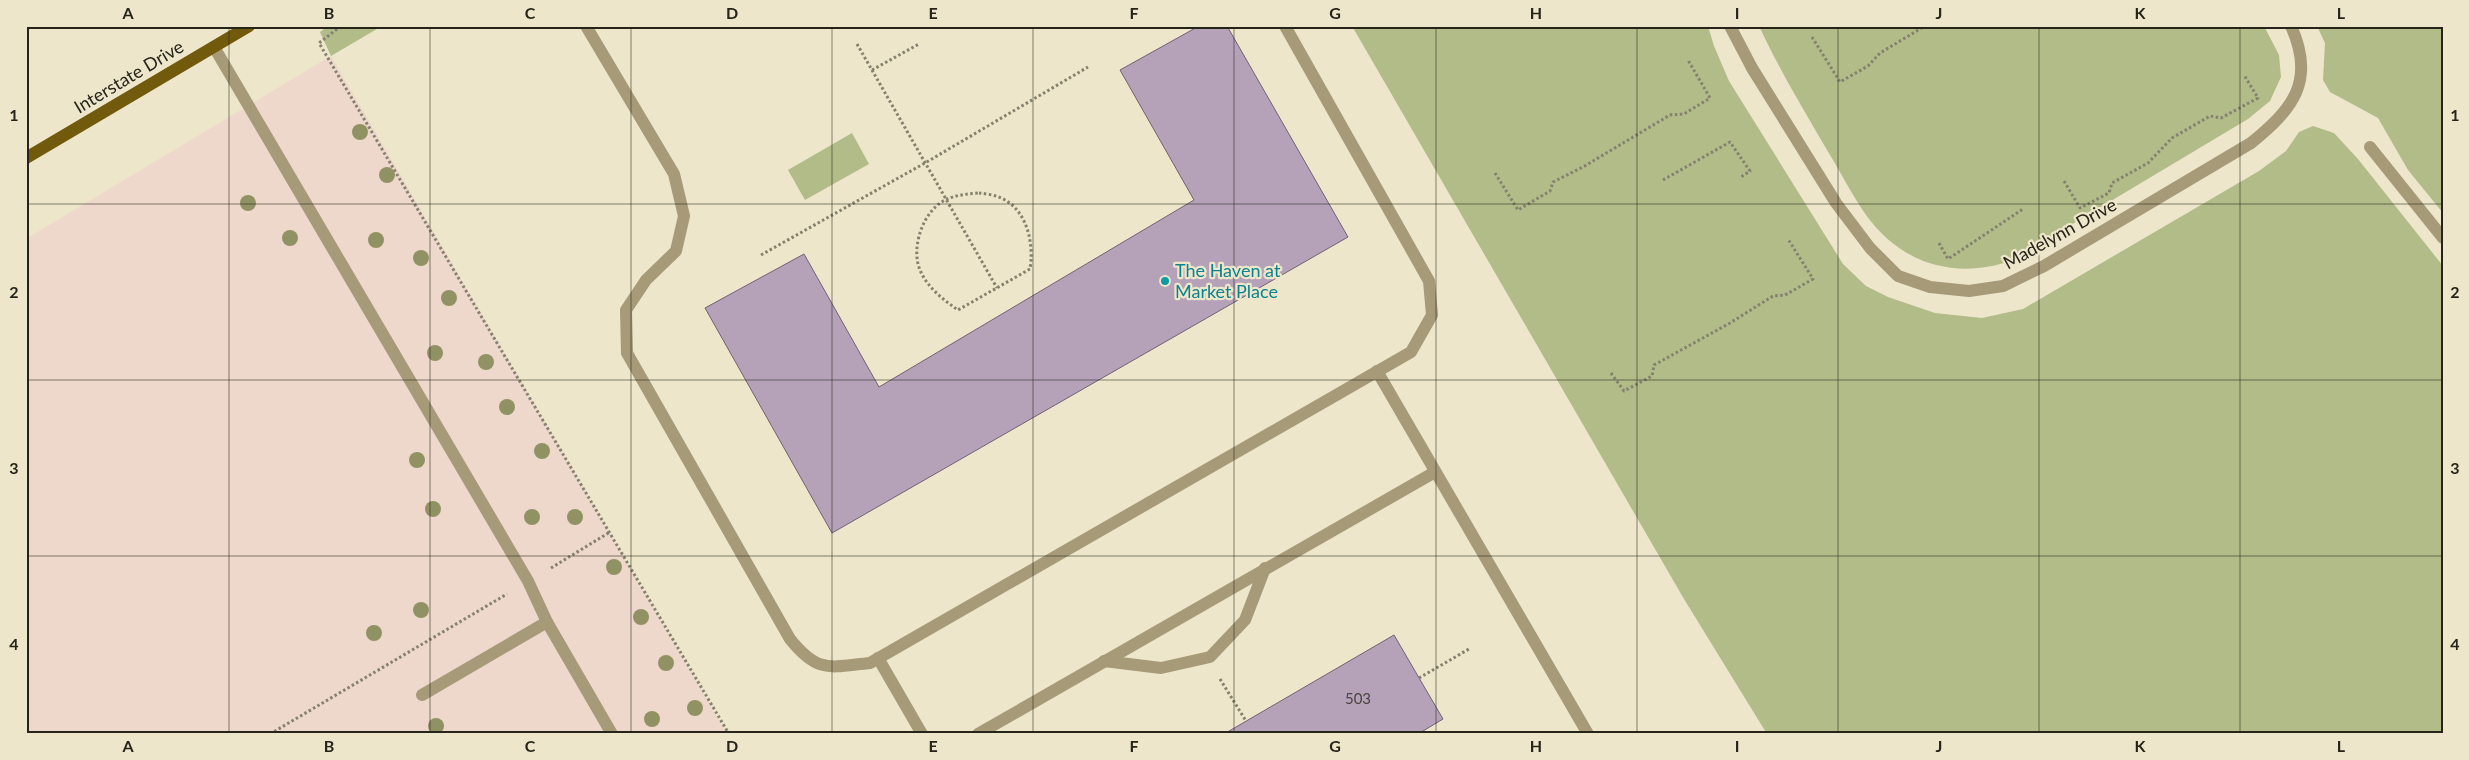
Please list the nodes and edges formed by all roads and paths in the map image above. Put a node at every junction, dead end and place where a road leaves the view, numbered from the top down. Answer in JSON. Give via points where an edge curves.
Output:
{"nodes":[{"id":1,"x":249,"y":26,"type":"edge"},
{"id":2,"x":341,"y":26,"type":"edge"},
{"id":3,"x":586,"y":26,"type":"edge"},
{"id":4,"x":1285,"y":26,"type":"edge"},
{"id":5,"x":1730,"y":26,"type":"edge"},
{"id":6,"x":1925,"y":26,"type":"edge"},
{"id":7,"x":2291,"y":26,"type":"edge"},
{"id":8,"x":1812,"y":36,"type":"dead end"},
{"id":9,"x":857,"y":44,"type":"dead end"},
{"id":10,"x":920,"y":44,"type":"dead end"},
{"id":11,"x":214,"y":47,"type":"junction"},
{"id":12,"x":1688,"y":60,"type":"dead end"},
{"id":13,"x":1088,"y":67,"type":"dead end"},
{"id":14,"x":872,"y":70,"type":"junction"},
{"id":15,"x":2244,"y":75,"type":"dead end"},
{"id":16,"x":2370,"y":147,"type":"dead end"},
{"id":17,"x":26,"y":158,"type":"edge"},
{"id":18,"x":924,"y":163,"type":"junction"},
{"id":19,"x":1495,"y":173,"type":"dead end"},
{"id":20,"x":1741,"y":177,"type":"dead end"},
{"id":21,"x":1663,"y":180,"type":"dead end"},
{"id":22,"x":2064,"y":181,"type":"dead end"},
{"id":23,"x":946,"y":200,"type":"junction"},
{"id":24,"x":2023,"y":209,"type":"dead end"},
{"id":25,"x":2443,"y":238,"type":"edge"},
{"id":26,"x":1788,"y":239,"type":"dead end"},
{"id":27,"x":1939,"y":243,"type":"dead end"},
{"id":28,"x":761,"y":255,"type":"dead end"},
{"id":29,"x":997,"y":288,"type":"junction"},
{"id":30,"x":1377,"y":371,"type":"junction"},
{"id":31,"x":1611,"y":372,"type":"dead end"},
{"id":32,"x":1435,"y":472,"type":"junction"},
{"id":33,"x":610,"y":532,"type":"junction"},
{"id":34,"x":553,"y":567,"type":"dead end"},
{"id":35,"x":1265,"y":568,"type":"junction"},
{"id":36,"x":474,"y":613,"type":"dead end"},
{"id":37,"x":547,"y":622,"type":"junction"},
{"id":38,"x":1469,"y":649,"type":"dead end"},
{"id":39,"x":878,"y":658,"type":"junction"},
{"id":40,"x":1104,"y":661,"type":"junction"},
{"id":41,"x":1217,"y":674,"type":"dead end"},
{"id":42,"x":1419,"y":678,"type":"dead end"},
{"id":43,"x":422,"y":695,"type":"dead end"},
{"id":44,"x":1246,"y":721,"type":"dead end"},
{"id":45,"x":270,"y":734,"type":"edge"},
{"id":46,"x":612,"y":734,"type":"edge"},
{"id":47,"x":729,"y":734,"type":"edge"},
{"id":48,"x":922,"y":734,"type":"edge"},
{"id":49,"x":978,"y":734,"type":"edge"},
{"id":50,"x":1588,"y":734,"type":"edge"}],
"edges":[{"from":1,"to":11,"type":"main road","name":"Interstate Drive"},
{"from":2,"to":33,"type":"path","via":[[319,43]]},
{"from":3,"to":39,"type":"street","via":[[674,174],[684,216],[676,251],[646,280],[626,310],[627,352],[790,639],[804,657],[827,667],[870,663]]},
{"from":4,"to":30,"type":"street","via":[[1429,281],[1432,315],[1411,352]]},
{"from":5,"to":7,"type":"street","name":"Madelynn Drive","via":[[1752,68],[1836,203],[1870,248],[1898,276],[1930,287],[1968,291],[2003,286],[2044,266],[2251,143],[2277,121],[2296,97],[2301,72],[2300,45]]},
{"from":6,"to":8,"type":"path","via":[[1840,82]]},
{"from":9,"to":14,"type":"path"},
{"from":10,"to":14,"type":"path"},
{"from":11,"to":17,"type":"main road","name":"Interstate Drive"},
{"from":11,"to":37,"type":"street","via":[[528,581]]},
{"from":12,"to":19,"type":"path","via":[[1710,98],[1684,114],[1670,115],[1553,182],[1550,191],[1518,210]]},
{"from":13,"to":18,"type":"path"},
{"from":14,"to":18,"type":"path"},
{"from":15,"to":22,"type":"path","via":[[2258,98],[2222,118],[2210,116],[2172,138],[2148,163],[2112,184],[2109,193],[2080,208]]},
{"from":16,"to":25,"type":"street"},
{"from":18,"to":23,"type":"path"},
{"from":18,"to":28,"type":"path"},
{"from":20,"to":21,"type":"path","via":[[1750,171],[1730,142]]},
{"from":23,"to":29,"type":"path"},
{"from":23,"to":29,"type":"path","via":[[963,194],[986,194],[1005,200],[1019,212],[1030,240],[1030,269]]},
{"from":23,"to":29,"type":"path","via":[[926,219],[917,247],[918,265],[926,280],[934,291],[958,310]]},
{"from":24,"to":27,"type":"path","via":[[1948,259]]},
{"from":26,"to":31,"type":"path","via":[[1813,279],[1785,295],[1773,296],[1730,324],[1654,365],[1652,376],[1624,390]]},
{"from":30,"to":32,"type":"street"},
{"from":30,"to":39,"type":"street"},
{"from":32,"to":35,"type":"street"},
{"from":32,"to":50,"type":"street"},
{"from":33,"to":34,"type":"path"},
{"from":33,"to":47,"type":"path"},
{"from":35,"to":40,"type":"street"},
{"from":35,"to":40,"type":"street","via":[[1245,620],[1210,657],[1161,668]]},
{"from":36,"to":45,"type":"path"},
{"from":37,"to":43,"type":"street"},
{"from":37,"to":46,"type":"street"},
{"from":38,"to":42,"type":"path"},
{"from":39,"to":48,"type":"street"},
{"from":40,"to":49,"type":"street"},
{"from":41,"to":44,"type":"path"}]}
